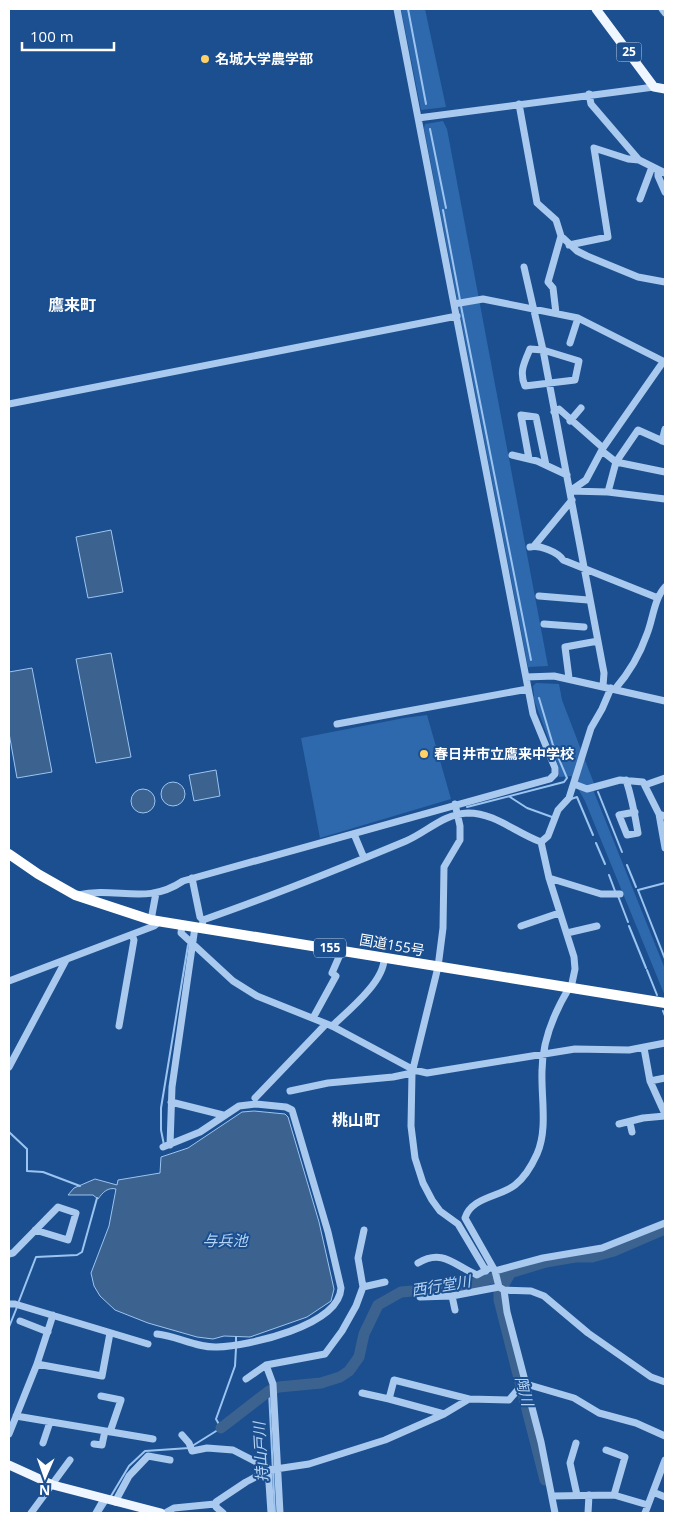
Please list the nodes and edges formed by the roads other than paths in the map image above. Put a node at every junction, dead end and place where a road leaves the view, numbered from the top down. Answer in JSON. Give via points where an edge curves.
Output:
{"nodes":[{"id":1,"x":397,"y":9,"type":"edge"},
{"id":2,"x":662,"y":9,"type":"edge"},
{"id":3,"x":599,"y":10,"type":"edge"},
{"id":4,"x":665,"y":13,"type":"edge"},
{"id":5,"x":654,"y":87,"type":"junction"},
{"id":6,"x":665,"y":89,"type":"edge"},
{"id":7,"x":589,"y":94,"type":"junction"},
{"id":8,"x":519,"y":104,"type":"junction"},
{"id":9,"x":418,"y":118,"type":"junction"},
{"id":10,"x":639,"y":160,"type":"junction"},
{"id":11,"x":659,"y":170,"type":"edge"},
{"id":12,"x":665,"y":192,"type":"edge"},
{"id":13,"x":640,"y":199,"type":"dead end"},
{"id":14,"x":561,"y":236,"type":"junction"},
{"id":15,"x":569,"y":245,"type":"junction"},
{"id":16,"x":524,"y":267,"type":"dead end"},
{"id":17,"x":665,"y":282,"type":"edge"},
{"id":18,"x":454,"y":304,"type":"junction"},
{"id":19,"x":534,"y":309,"type":"junction"},
{"id":20,"x":556,"y":313,"type":"junction"},
{"id":21,"x":457,"y":316,"type":"junction"},
{"id":22,"x":578,"y":318,"type":"junction"},
{"id":23,"x":570,"y":342,"type":"dead end"},
{"id":24,"x":543,"y":350,"type":"junction"},
{"id":25,"x":664,"y":362,"type":"edge"},
{"id":26,"x":549,"y":383,"type":"junction"},
{"id":27,"x":9,"y":404,"type":"edge"},
{"id":28,"x":580,"y":408,"type":"dead end"},
{"id":29,"x":554,"y":412,"type":"junction"},
{"id":30,"x":570,"y":421,"type":"junction"},
{"id":31,"x":665,"y":429,"type":"edge"},
{"id":32,"x":664,"y":441,"type":"edge"},
{"id":33,"x":602,"y":449,"type":"junction"},
{"id":34,"x":512,"y":455,"type":"dead end"},
{"id":35,"x":529,"y":459,"type":"junction"},
{"id":36,"x":616,"y":462,"type":"junction"},
{"id":37,"x":546,"y":465,"type":"junction"},
{"id":38,"x":665,"y":472,"type":"edge"},
{"id":39,"x":567,"y":475,"type":"junction"},
{"id":40,"x":570,"y":491,"type":"junction"},
{"id":41,"x":608,"y":492,"type":"junction"},
{"id":42,"x":665,"y":499,"type":"edge"},
{"id":43,"x":572,"y":500,"type":"junction"},
{"id":44,"x":585,"y":568,"type":"junction"},
{"id":45,"x":665,"y":586,"type":"edge"},
{"id":46,"x":539,"y":596,"type":"dead end"},
{"id":47,"x":658,"y":598,"type":"junction"},
{"id":48,"x":588,"y":600,"type":"dead end"},
{"id":49,"x":544,"y":624,"type":"dead end"},
{"id":50,"x":584,"y":627,"type":"dead end"},
{"id":51,"x":598,"y":641,"type":"junction"},
{"id":52,"x":526,"y":677,"type":"junction"},
{"id":53,"x":569,"y":678,"type":"junction"},
{"id":54,"x":603,"y":686,"type":"junction"},
{"id":55,"x":613,"y":688,"type":"junction"},
{"id":56,"x":528,"y":689,"type":"junction"},
{"id":57,"x":665,"y":701,"type":"edge"},
{"id":58,"x":337,"y":724,"type":"dead end"},
{"id":59,"x":665,"y":778,"type":"edge"},
{"id":60,"x":626,"y":780,"type":"junction"},
{"id":61,"x":574,"y":784,"type":"junction"},
{"id":62,"x":644,"y":785,"type":"junction"},
{"id":63,"x":456,"y":804,"type":"junction"},
{"id":64,"x":635,"y":812,"type":"dead end"},
{"id":65,"x":458,"y":814,"type":"junction"},
{"id":66,"x":662,"y":815,"type":"edge"},
{"id":67,"x":354,"y":834,"type":"junction"},
{"id":68,"x":541,"y":842,"type":"junction"},
{"id":69,"x":665,"y":848,"type":"edge"},
{"id":70,"x":9,"y":854,"type":"edge"},
{"id":71,"x":364,"y":858,"type":"junction"},
{"id":72,"x":192,"y":878,"type":"junction"},
{"id":73,"x":548,"y":878,"type":"junction"},
{"id":74,"x":156,"y":893,"type":"junction"},
{"id":75,"x":620,"y":894,"type":"dead end"},
{"id":76,"x":75,"y":895,"type":"junction"},
{"id":77,"x":559,"y":913,"type":"junction"},
{"id":78,"x":156,"y":920,"type":"junction"},
{"id":79,"x":182,"y":924,"type":"junction"},
{"id":80,"x":200,"y":925,"type":"junction"},
{"id":81,"x":521,"y":926,"type":"dead end"},
{"id":82,"x":597,"y":926,"type":"dead end"},
{"id":83,"x":567,"y":933,"type":"junction"},
{"id":84,"x":132,"y":934,"type":"junction"},
{"id":85,"x":194,"y":946,"type":"junction"},
{"id":86,"x":342,"y":950,"type":"junction"},
{"id":87,"x":384,"y":958,"type":"junction"},
{"id":88,"x":66,"y":960,"type":"junction"},
{"id":89,"x":438,"y":967,"type":"junction"},
{"id":90,"x":9,"y":981,"type":"edge"},
{"id":91,"x":570,"y":988,"type":"junction"},
{"id":92,"x":665,"y":1003,"type":"edge"},
{"id":93,"x":313,"y":1018,"type":"junction"},
{"id":94,"x":329,"y":1025,"type":"junction"},
{"id":95,"x":118,"y":1026,"type":"dead end"},
{"id":96,"x":665,"y":1043,"type":"edge"},
{"id":97,"x":644,"y":1048,"type":"junction"},
{"id":98,"x":544,"y":1054,"type":"junction"},
{"id":99,"x":9,"y":1067,"type":"edge"},
{"id":100,"x":413,"y":1071,"type":"junction"},
{"id":101,"x":665,"y":1078,"type":"edge"},
{"id":102,"x":650,"y":1080,"type":"junction"},
{"id":103,"x":290,"y":1091,"type":"dead end"},
{"id":104,"x":255,"y":1098,"type":"dead end"},
{"id":105,"x":171,"y":1102,"type":"junction"},
{"id":106,"x":223,"y":1115,"type":"junction"},
{"id":107,"x":665,"y":1115,"type":"edge"},
{"id":108,"x":630,"y":1123,"type":"junction"},
{"id":109,"x":619,"y":1124,"type":"dead end"},
{"id":110,"x":632,"y":1132,"type":"dead end"},
{"id":111,"x":665,"y":1222,"type":"edge"},
{"id":112,"x":35,"y":1230,"type":"junction"},
{"id":113,"x":364,"y":1230,"type":"dead end"},
{"id":114,"x":9,"y":1254,"type":"edge"},
{"id":115,"x":418,"y":1263,"type":"dead end"},
{"id":116,"x":491,"y":1269,"type":"junction"},
{"id":117,"x":385,"y":1282,"type":"dead end"},
{"id":118,"x":363,"y":1288,"type":"junction"},
{"id":119,"x":502,"y":1289,"type":"junction"},
{"id":120,"x":452,"y":1296,"type":"junction"},
{"id":121,"x":420,"y":1297,"type":"dead end"},
{"id":122,"x":9,"y":1304,"type":"edge"},
{"id":123,"x":455,"y":1310,"type":"dead end"},
{"id":124,"x":53,"y":1315,"type":"junction"},
{"id":125,"x":20,"y":1321,"type":"dead end"},
{"id":126,"x":48,"y":1332,"type":"junction"},
{"id":127,"x":110,"y":1333,"type":"junction"},
{"id":128,"x":157,"y":1334,"type":"dead end"},
{"id":129,"x":148,"y":1344,"type":"dead end"},
{"id":130,"x":37,"y":1364,"type":"junction"},
{"id":131,"x":266,"y":1365,"type":"junction"},
{"id":132,"x":246,"y":1379,"type":"dead end"},
{"id":133,"x":665,"y":1382,"type":"edge"},
{"id":134,"x":524,"y":1385,"type":"junction"},
{"id":135,"x":362,"y":1393,"type":"dead end"},
{"id":136,"x":101,"y":1396,"type":"dead end"},
{"id":137,"x":389,"y":1399,"type":"junction"},
{"id":138,"x":469,"y":1399,"type":"junction"},
{"id":139,"x":444,"y":1414,"type":"junction"},
{"id":140,"x":16,"y":1416,"type":"junction"},
{"id":141,"x":50,"y":1422,"type":"junction"},
{"id":142,"x":107,"y":1431,"type":"junction"},
{"id":143,"x":9,"y":1434,"type":"edge"},
{"id":144,"x":182,"y":1435,"type":"dead end"},
{"id":145,"x":665,"y":1436,"type":"edge"},
{"id":146,"x":153,"y":1439,"type":"dead end"},
{"id":147,"x":42,"y":1443,"type":"dead end"},
{"id":148,"x":576,"y":1443,"type":"dead end"},
{"id":149,"x":94,"y":1444,"type":"dead end"},
{"id":150,"x":606,"y":1450,"type":"dead end"},
{"id":151,"x":70,"y":1460,"type":"dead end"},
{"id":152,"x":170,"y":1460,"type":"dead end"},
{"id":153,"x":665,"y":1460,"type":"edge"},
{"id":154,"x":9,"y":1465,"type":"edge"},
{"id":155,"x":277,"y":1468,"type":"junction"},
{"id":156,"x":269,"y":1470,"type":"junction"},
{"id":157,"x":53,"y":1485,"type":"junction"},
{"id":158,"x":653,"y":1492,"type":"junction"},
{"id":159,"x":577,"y":1495,"type":"junction"},
{"id":160,"x":589,"y":1495,"type":"junction"},
{"id":161,"x":614,"y":1495,"type":"junction"},
{"id":162,"x":552,"y":1496,"type":"junction"},
{"id":163,"x":665,"y":1497,"type":"edge"},
{"id":164,"x":109,"y":1500,"type":"junction"},
{"id":165,"x":214,"y":1504,"type":"junction"},
{"id":166,"x":648,"y":1505,"type":"junction"},
{"id":167,"x":140,"y":1511,"type":"edge"},
{"id":168,"x":31,"y":1513,"type":"edge"},
{"id":169,"x":96,"y":1513,"type":"edge"},
{"id":170,"x":161,"y":1513,"type":"edge"},
{"id":171,"x":165,"y":1513,"type":"edge"},
{"id":172,"x":223,"y":1513,"type":"edge"},
{"id":173,"x":271,"y":1513,"type":"edge"},
{"id":174,"x":280,"y":1513,"type":"edge"},
{"id":175,"x":555,"y":1513,"type":"edge"},
{"id":176,"x":588,"y":1513,"type":"edge"},
{"id":177,"x":645,"y":1513,"type":"edge"}],
"edges":[{"from":1,"to":9,"type":"street"},
{"from":2,"to":4,"type":"street"},
{"from":3,"to":5,"type":"main road","number":"25"},
{"from":5,"to":6,"type":"main road"},
{"from":5,"to":7,"type":"street"},
{"from":7,"to":8,"type":"street"},
{"from":7,"to":10,"type":"street","via":[[591,104]]},
{"from":8,"to":9,"type":"street"},
{"from":8,"to":14,"type":"street","via":[[537,203],[556,220]]},
{"from":9,"to":18,"type":"street"},
{"from":10,"to":11,"type":"street"},
{"from":10,"to":15,"type":"street","via":[[594,148],[608,237]]},
{"from":11,"to":12,"type":"street","via":[[658,176]]},
{"from":11,"to":13,"type":"street"},
{"from":14,"to":15,"type":"street"},
{"from":14,"to":20,"type":"street","via":[[548,282],[553,288]]},
{"from":15,"to":17,"type":"street","via":[[587,256],[638,276]]},
{"from":16,"to":19,"type":"street"},
{"from":18,"to":19,"type":"street","via":[[483,299]]},
{"from":18,"to":21,"type":"street"},
{"from":19,"to":20,"type":"street"},
{"from":19,"to":24,"type":"street"},
{"from":20,"to":22,"type":"street"},
{"from":21,"to":27,"type":"street"},
{"from":21,"to":52,"type":"street"},
{"from":22,"to":23,"type":"street"},
{"from":22,"to":25,"type":"street"},
{"from":24,"to":26,"type":"street"},
{"from":24,"to":26,"type":"street","via":[[530,349],[521,377],[525,386]]},
{"from":24,"to":26,"type":"street","via":[[579,361],[575,380]]},
{"from":25,"to":33,"type":"street"},
{"from":26,"to":29,"type":"street"},
{"from":28,"to":30,"type":"street"},
{"from":29,"to":30,"type":"street","via":[[559,409]]},
{"from":29,"to":39,"type":"street"},
{"from":30,"to":33,"type":"street"},
{"from":31,"to":32,"type":"street"},
{"from":32,"to":36,"type":"street","via":[[635,431]]},
{"from":33,"to":36,"type":"street"},
{"from":33,"to":40,"type":"street","via":[[586,480]]},
{"from":34,"to":35,"type":"street"},
{"from":35,"to":37,"type":"street"},
{"from":35,"to":37,"type":"street","via":[[522,414],[536,417]]},
{"from":36,"to":38,"type":"street"},
{"from":36,"to":41,"type":"street"},
{"from":37,"to":39,"type":"street"},
{"from":39,"to":40,"type":"street"},
{"from":40,"to":41,"type":"street"},
{"from":40,"to":43,"type":"street"},
{"from":41,"to":42,"type":"street"},
{"from":43,"to":44,"type":"street"},
{"from":43,"to":44,"type":"street","via":[[532,546]]},
{"from":44,"to":47,"type":"street"},
{"from":44,"to":51,"type":"street"},
{"from":45,"to":47,"type":"street"},
{"from":46,"to":48,"type":"street"},
{"from":47,"to":55,"type":"street","via":[[638,655],[624,678]]},
{"from":49,"to":50,"type":"street"},
{"from":51,"to":53,"type":"street","via":[[565,647]]},
{"from":51,"to":54,"type":"street"},
{"from":52,"to":53,"type":"street"},
{"from":52,"to":56,"type":"street"},
{"from":53,"to":54,"type":"street"},
{"from":54,"to":55,"type":"street"},
{"from":55,"to":57,"type":"street"},
{"from":55,"to":61,"type":"street","via":[[591,728]]},
{"from":56,"to":58,"type":"street"},
{"from":56,"to":63,"type":"street","via":[[533,714],[555,774],[550,779]]},
{"from":59,"to":62,"type":"street"},
{"from":60,"to":61,"type":"street","via":[[594,789]]},
{"from":60,"to":62,"type":"street","via":[[643,782]]},
{"from":60,"to":64,"type":"street"},
{"from":61,"to":68,"type":"street","via":[[569,798],[558,810],[548,836]]},
{"from":62,"to":66,"type":"street"},
{"from":63,"to":65,"type":"street"},
{"from":63,"to":67,"type":"street"},
{"from":65,"to":68,"type":"street","via":[[491,817]]},
{"from":65,"to":71,"type":"street","via":[[445,818],[409,840]]},
{"from":65,"to":89,"type":"street","via":[[460,840],[444,867],[443,928]]},
{"from":66,"to":69,"type":"street"},
{"from":67,"to":71,"type":"street"},
{"from":67,"to":72,"type":"street"},
{"from":68,"to":73,"type":"street"},
{"from":70,"to":76,"type":"highway","name":"国道155号","number":"155"},
{"from":71,"to":80,"type":"street"},
{"from":72,"to":74,"type":"street"},
{"from":72,"to":80,"type":"street"},
{"from":73,"to":75,"type":"street","via":[[601,894]]},
{"from":73,"to":77,"type":"street"},
{"from":74,"to":76,"type":"street","via":[[142,896],[96,891]]},
{"from":74,"to":78,"type":"street"},
{"from":76,"to":78,"type":"highway","name":"国道155号","number":"155"},
{"from":77,"to":81,"type":"street"},
{"from":77,"to":83,"type":"street"},
{"from":78,"to":79,"type":"highway","name":"国道155号","number":"155"},
{"from":78,"to":84,"type":"street","via":[[154,926]]},
{"from":79,"to":80,"type":"highway","name":"国道155号","number":"155"},
{"from":79,"to":85,"type":"street","via":[[181,933]]},
{"from":80,"to":85,"type":"street"},
{"from":80,"to":86,"type":"highway","name":"国道155号","number":"155"},
{"from":82,"to":83,"type":"street"},
{"from":83,"to":91,"type":"street","via":[[575,969]]},
{"from":84,"to":88,"type":"street"},
{"from":84,"to":95,"type":"street","via":[[134,940]]},
{"from":85,"to":93,"type":"street","via":[[233,981],[257,996]]},
{"from":85,"to":105,"type":"street"},
{"from":86,"to":87,"type":"highway","name":"国道155号","number":"155"},
{"from":86,"to":93,"type":"street","via":[[332,973],[336,976]]},
{"from":87,"to":89,"type":"highway","name":"国道155号","number":"155"},
{"from":87,"to":94,"type":"street","via":[[384,968],[357,1004]]},
{"from":88,"to":90,"type":"street"},
{"from":88,"to":99,"type":"street"},
{"from":89,"to":91,"type":"highway","name":"国道155号","number":"155"},
{"from":89,"to":100,"type":"street"},
{"from":91,"to":92,"type":"highway","name":"国道155号","number":"155"},
{"from":91,"to":98,"type":"street","via":[[553,1019]]},
{"from":93,"to":94,"type":"street"},
{"from":94,"to":100,"type":"street"},
{"from":94,"to":104,"type":"street"},
{"from":96,"to":97,"type":"street"},
{"from":97,"to":98,"type":"street","via":[[589,1048]]},
{"from":97,"to":102,"type":"street"},
{"from":98,"to":100,"type":"street","via":[[427,1073]]},
{"from":98,"to":116,"type":"street","via":[[543,1122],[536,1156],[513,1187],[471,1207],[465,1218]]},
{"from":100,"to":103,"type":"street","via":[[393,1078],[328,1083]]},
{"from":100,"to":116,"type":"street","via":[[411,1126],[415,1158],[423,1183],[440,1211],[458,1224]]},
{"from":101,"to":102,"type":"street"},
{"from":102,"to":107,"type":"street"},
{"from":105,"to":106,"type":"street"},
{"from":105,"to":106,"type":"street","via":[[166,1146],[200,1132]]},
{"from":106,"to":128,"type":"street","via":[[239,1106],[256,1104],[292,1110],[328,1232],[341,1288],[339,1300],[311,1323],[246,1345],[206,1346]]},
{"from":107,"to":108,"type":"street"},
{"from":108,"to":109,"type":"street"},
{"from":108,"to":110,"type":"street"},
{"from":111,"to":116,"type":"street","via":[[602,1248]]},
{"from":112,"to":112,"type":"street","via":[[58,1207],[76,1213],[68,1240]]},
{"from":112,"to":114,"type":"street","via":[[13,1254]]},
{"from":113,"to":118,"type":"street","via":[[358,1258]]},
{"from":115,"to":116,"type":"street","via":[[438,1256],[477,1275]]},
{"from":116,"to":119,"type":"street"},
{"from":117,"to":118,"type":"street"},
{"from":118,"to":131,"type":"street","via":[[356,1306],[325,1354]]},
{"from":119,"to":120,"type":"street"},
{"from":119,"to":133,"type":"street","via":[[521,1289],[544,1296],[588,1333],[651,1377]]},
{"from":119,"to":134,"type":"street"},
{"from":120,"to":121,"type":"street"},
{"from":120,"to":123,"type":"street"},
{"from":122,"to":124,"type":"street"},
{"from":124,"to":126,"type":"street"},
{"from":124,"to":127,"type":"street"},
{"from":125,"to":126,"type":"street"},
{"from":126,"to":130,"type":"street"},
{"from":127,"to":129,"type":"street"},
{"from":127,"to":130,"type":"street","via":[[102,1376]]},
{"from":130,"to":140,"type":"street"},
{"from":131,"to":132,"type":"street"},
{"from":131,"to":155,"type":"street","via":[[274,1393]]},
{"from":134,"to":138,"type":"street","via":[[509,1400]]},
{"from":134,"to":145,"type":"street","via":[[574,1398],[599,1413],[636,1422]]},
{"from":134,"to":162,"type":"street"},
{"from":135,"to":137,"type":"street"},
{"from":136,"to":142,"type":"street","via":[[121,1400]]},
{"from":137,"to":138,"type":"street","via":[[394,1380]]},
{"from":137,"to":139,"type":"street"},
{"from":138,"to":139,"type":"street"},
{"from":139,"to":155,"type":"street","via":[[385,1440],[309,1464]]},
{"from":140,"to":141,"type":"street"},
{"from":140,"to":143,"type":"street"},
{"from":141,"to":142,"type":"street"},
{"from":141,"to":147,"type":"street"},
{"from":142,"to":146,"type":"street"},
{"from":142,"to":149,"type":"street","via":[[102,1445]]},
{"from":144,"to":156,"type":"street","via":[[192,1451],[207,1448],[233,1450]]},
{"from":148,"to":159,"type":"street","via":[[570,1463]]},
{"from":150,"to":161,"type":"street","via":[[625,1457]]},
{"from":151,"to":157,"type":"street"},
{"from":152,"to":164,"type":"street","via":[[148,1456]]},
{"from":153,"to":158,"type":"street"},
{"from":154,"to":157,"type":"main road"},
{"from":155,"to":156,"type":"street"},
{"from":155,"to":174,"type":"street"},
{"from":156,"to":165,"type":"street"},
{"from":156,"to":173,"type":"street"},
{"from":157,"to":164,"type":"main road"},
{"from":157,"to":168,"type":"street"},
{"from":158,"to":163,"type":"street"},
{"from":158,"to":166,"type":"street"},
{"from":159,"to":160,"type":"street"},
{"from":159,"to":162,"type":"street"},
{"from":160,"to":161,"type":"street"},
{"from":160,"to":176,"type":"street"},
{"from":161,"to":166,"type":"street"},
{"from":162,"to":175,"type":"street"},
{"from":164,"to":167,"type":"main road"},
{"from":164,"to":169,"type":"street"},
{"from":165,"to":171,"type":"street","via":[[174,1508]]},
{"from":165,"to":172,"type":"street"},
{"from":166,"to":177,"type":"street"},
{"from":167,"to":170,"type":"main road"}]}
